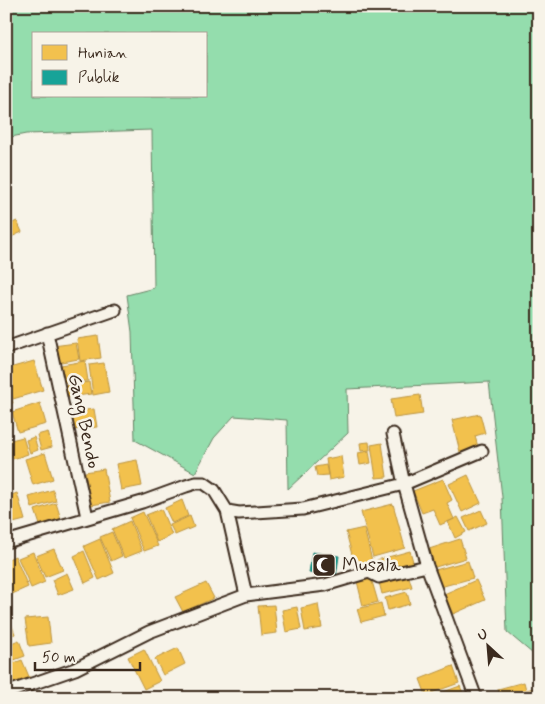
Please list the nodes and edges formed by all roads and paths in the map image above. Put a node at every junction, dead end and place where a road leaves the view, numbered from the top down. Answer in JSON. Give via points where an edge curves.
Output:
{"nodes":[{"id":1,"x":114,"y":310,"type":"dead end"},
{"id":2,"x":47,"y":333,"type":"junction"},
{"id":3,"x":6,"y":348,"type":"edge"},
{"id":4,"x":393,"y":434,"type":"dead end"},
{"id":5,"x":482,"y":451,"type":"dead end"},
{"id":6,"x":404,"y":484,"type":"junction"},
{"id":7,"x":228,"y":510,"type":"junction"},
{"id":8,"x":87,"y":517,"type":"junction"},
{"id":9,"x":6,"y":542,"type":"edge"},
{"id":10,"x":427,"y":566,"type":"junction"},
{"id":11,"x":246,"y":595,"type":"junction"},
{"id":12,"x":6,"y":693,"type":"edge"},
{"id":13,"x":476,"y":698,"type":"edge"}],
"edges":[{"from":1,"to":2,"type":"street"},
{"from":2,"to":3,"type":"street"},
{"from":2,"to":8,"type":"street","name":"Gang Bendo"},
{"from":4,"to":6,"type":"street"},
{"from":5,"to":6,"type":"street"},
{"from":6,"to":7,"type":"street","via":[[303,509],[239,513]]},
{"from":6,"to":10,"type":"street"},
{"from":7,"to":8,"type":"street","via":[[214,490],[204,483],[196,483]]},
{"from":7,"to":11,"type":"street"},
{"from":8,"to":9,"type":"street"},
{"from":10,"to":11,"type":"street","via":[[379,578],[369,572],[325,585]]},
{"from":10,"to":13,"type":"street"},
{"from":11,"to":12,"type":"street","via":[[149,632],[75,669]]}]}
